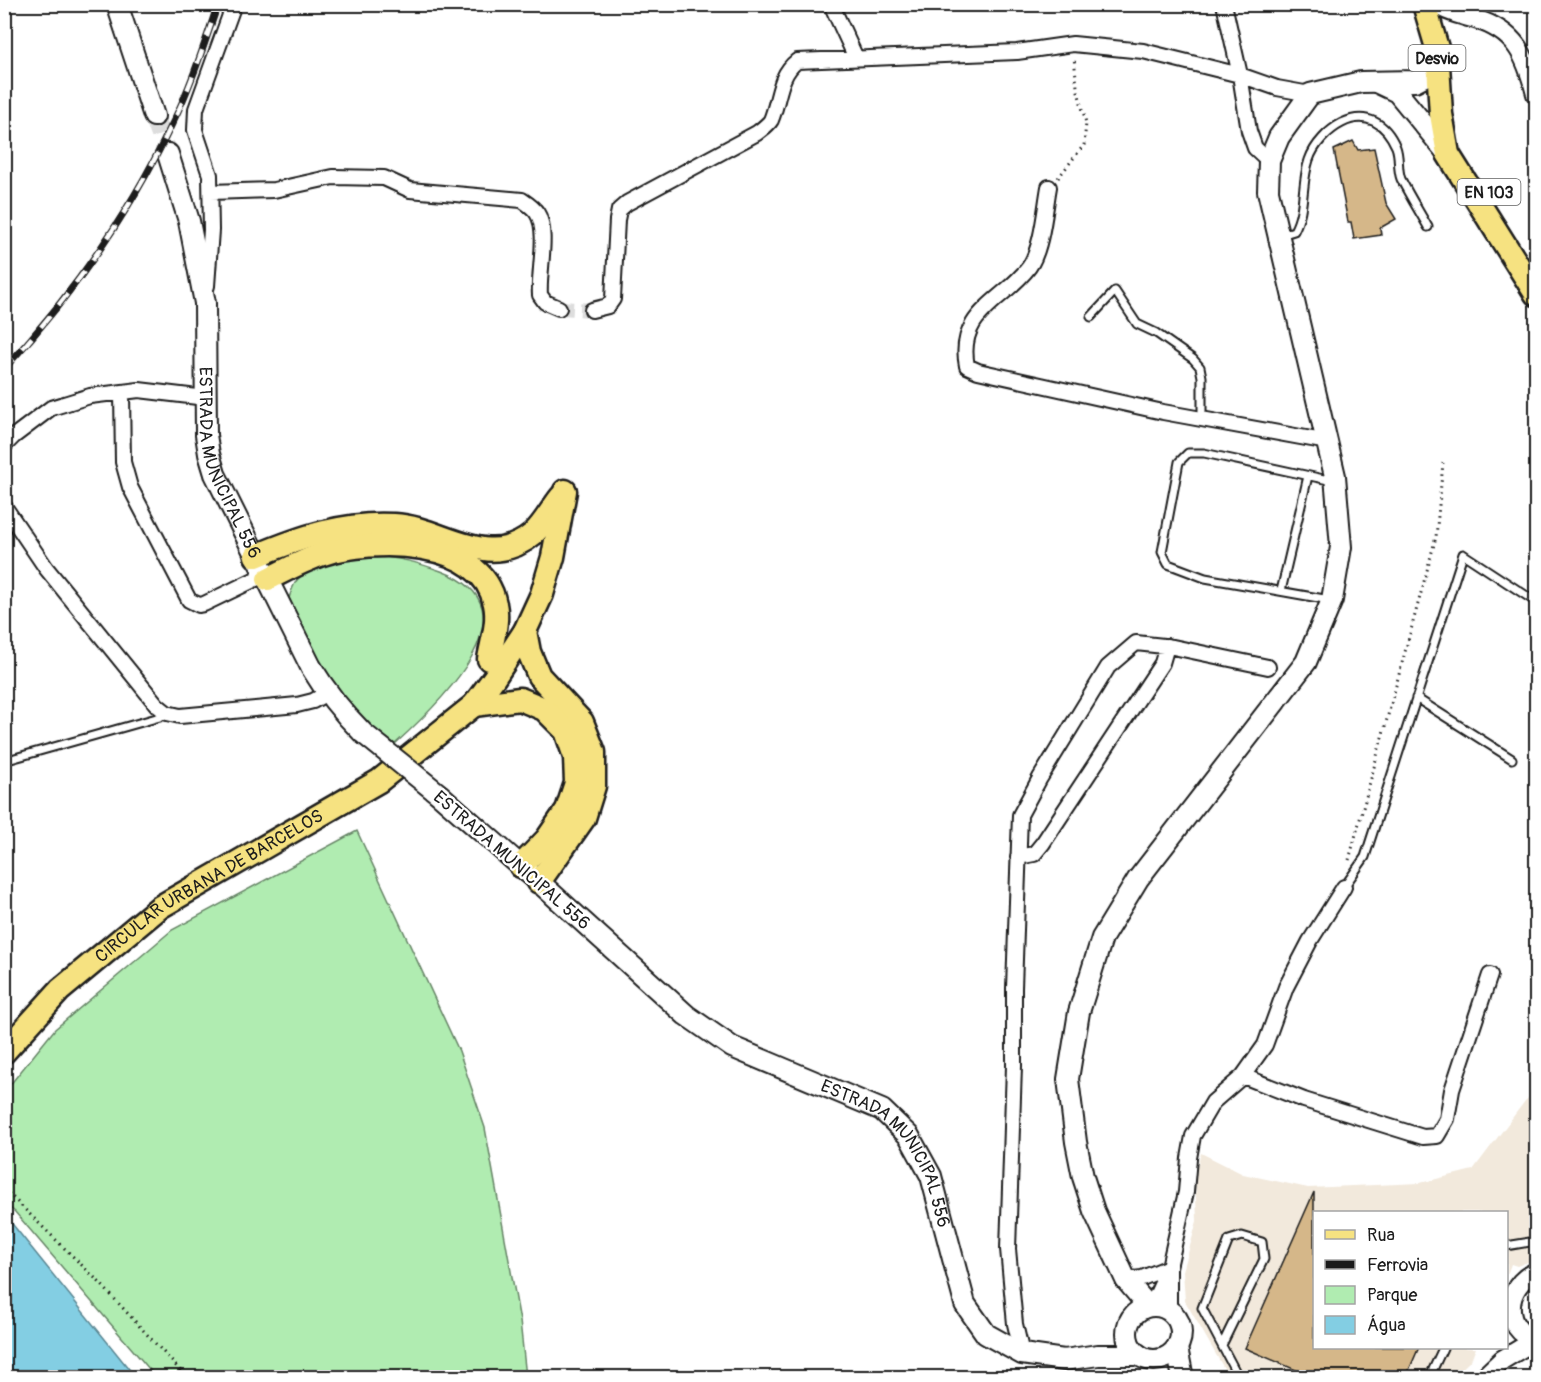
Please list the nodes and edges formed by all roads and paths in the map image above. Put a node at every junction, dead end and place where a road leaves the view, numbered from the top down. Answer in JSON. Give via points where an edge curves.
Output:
{"nodes":[{"id":1,"x":117,"y":4,"type":"edge"},
{"id":2,"x":234,"y":4,"type":"edge"},
{"id":3,"x":831,"y":4,"type":"edge"},
{"id":4,"x":1224,"y":4,"type":"edge"},
{"id":5,"x":1424,"y":4,"type":"edge"},
{"id":6,"x":1436,"y":4,"type":"edge"},
{"id":7,"x":1073,"y":44,"type":"junction"},
{"id":8,"x":856,"y":58,"type":"junction"},
{"id":9,"x":1438,"y":69,"type":"junction"},
{"id":10,"x":1240,"y":75,"type":"junction"},
{"id":11,"x":1378,"y":83,"type":"junction"},
{"id":12,"x":1310,"y":94,"type":"junction"},
{"id":13,"x":1536,"y":94,"type":"edge"},
{"id":14,"x":1441,"y":114,"type":"junction"},
{"id":15,"x":154,"y":116,"type":"tunnel mouth"},
{"id":16,"x":168,"y":154,"type":"tunnel mouth"},
{"id":17,"x":1448,"y":154,"type":"junction"},
{"id":18,"x":1269,"y":161,"type":"junction"},
{"id":19,"x":1049,"y":187,"type":"joint"},
{"id":20,"x":211,"y":192,"type":"junction"},
{"id":21,"x":1428,"y":227,"type":"dead end"},
{"id":22,"x":1278,"y":236,"type":"junction"},
{"id":23,"x":1536,"y":270,"type":"edge"},
{"id":24,"x":1536,"y":294,"type":"edge"},
{"id":25,"x":205,"y":303,"type":"junction"},
{"id":26,"x":558,"y":308,"type":"dead end"},
{"id":27,"x":592,"y":310,"type":"tunnel mouth"},
{"id":28,"x":1091,"y":317,"type":"dead end"},
{"id":29,"x":122,"y":392,"type":"junction"},
{"id":30,"x":206,"y":398,"type":"junction"},
{"id":31,"x":1202,"y":419,"type":"junction"},
{"id":32,"x":1328,"y":442,"type":"junction"},
{"id":33,"x":4,"y":446,"type":"edge"},
{"id":34,"x":1443,"y":463,"type":"dead end"},
{"id":35,"x":1308,"y":476,"type":"junction"},
{"id":36,"x":1336,"y":481,"type":"junction"},
{"id":37,"x":4,"y":506,"type":"edge"},
{"id":38,"x":559,"y":524,"type":"junction"},
{"id":39,"x":263,"y":570,"type":"junction"},
{"id":40,"x":1281,"y":591,"type":"junction"},
{"id":41,"x":1332,"y":600,"type":"junction"},
{"id":42,"x":1536,"y":602,"type":"edge"},
{"id":43,"x":525,"y":631,"type":"junction"},
{"id":44,"x":1167,"y":646,"type":"junction"},
{"id":45,"x":489,"y":659,"type":"junction"},
{"id":46,"x":1268,"y":667,"type":"dead end"},
{"id":47,"x":327,"y":693,"type":"junction"},
{"id":48,"x":1416,"y":698,"type":"junction"},
{"id":49,"x":474,"y":705,"type":"junction"},
{"id":50,"x":167,"y":713,"type":"junction"},
{"id":51,"x":429,"y":741,"type":"junction"},
{"id":52,"x":1512,"y":759,"type":"dead end"},
{"id":53,"x":4,"y":761,"type":"edge"},
{"id":54,"x":1018,"y":858,"type":"junction"},
{"id":55,"x":521,"y":866,"type":"junction"},
{"id":56,"x":539,"y":882,"type":"junction"},
{"id":57,"x":1344,"y":887,"type":"junction"},
{"id":58,"x":1490,"y":975,"type":"dead end"},
{"id":59,"x":4,"y":1052,"type":"edge"},
{"id":60,"x":1243,"y":1076,"type":"junction"},
{"id":61,"x":4,"y":1189,"type":"edge"},
{"id":62,"x":1536,"y":1241,"type":"edge"},
{"id":63,"x":1508,"y":1246,"type":"edge"},
{"id":64,"x":1169,"y":1268,"type":"junction"},
{"id":65,"x":1536,"y":1272,"type":"edge"},
{"id":66,"x":1126,"y":1280,"type":"junction"},
{"id":67,"x":1145,"y":1313,"type":"junction"},
{"id":68,"x":1514,"y":1320,"type":"junction"},
{"id":69,"x":1508,"y":1338,"type":"edge"},
{"id":70,"x":1536,"y":1340,"type":"edge"},
{"id":71,"x":1222,"y":1345,"type":"junction"},
{"id":72,"x":1177,"y":1348,"type":"junction"},
{"id":73,"x":1442,"y":1349,"type":"edge"},
{"id":74,"x":1508,"y":1349,"type":"edge"},
{"id":75,"x":1504,"y":1350,"type":"edge"},
{"id":76,"x":1022,"y":1354,"type":"junction"},
{"id":77,"x":1098,"y":1355,"type":"junction"},
{"id":78,"x":1139,"y":1356,"type":"junction"},
{"id":79,"x":1160,"y":1360,"type":"junction"},
{"id":80,"x":187,"y":1377,"type":"edge"},
{"id":81,"x":1182,"y":1377,"type":"edge"},
{"id":82,"x":1239,"y":1377,"type":"edge"},
{"id":83,"x":1430,"y":1377,"type":"edge"},
{"id":84,"x":1484,"y":1377,"type":"edge"}],
"edges":[{"from":1,"to":15,"type":"main road"},
{"from":2,"to":20,"type":"street","via":[[196,109],[195,130],[210,175]]},
{"from":3,"to":8,"type":"street"},
{"from":4,"to":10,"type":"street"},
{"from":5,"to":9,"type":"main road","name":"Desvio","number":"Desvio","via":[[1437,48]]},
{"from":6,"to":13,"type":"street","via":[[1488,22],[1509,35],[1528,64]]},
{"from":7,"to":8,"type":"street","via":[[1017,52]]},
{"from":7,"to":10,"type":"street","via":[[1143,51]]},
{"from":7,"to":19,"type":"path","via":[[1077,87],[1086,123],[1084,145]]},
{"from":8,"to":27,"type":"street","via":[[797,61],[783,79],[770,122],[757,133],[619,210],[613,299],[608,306]]},
{"from":9,"to":11,"type":"main road","via":[[1415,81]]},
{"from":9,"to":14,"type":"main road","name":"Desvio","number":"Desvio"},
{"from":10,"to":12,"type":"street"},
{"from":10,"to":18,"type":"street","via":[[1255,148]]},
{"from":11,"to":12,"type":"main road","via":[[1361,82]]},
{"from":11,"to":17,"type":"main road","via":[[1397,92]]},
{"from":12,"to":18,"type":"main road","via":[[1279,137]]},
{"from":14,"to":17,"type":"main road","name":"Desvio","number":"Desvio"},
{"from":14,"to":23,"type":"main road","number":"EN 103"},
{"from":16,"to":25,"type":"main road","name":"ESTRADA MUNICIPAL 556","via":[[189,221]]},
{"from":17,"to":24,"type":"main road","number":"EN 103"},
{"from":18,"to":22,"type":"main road","via":[[1268,192]]},
{"from":19,"to":31,"type":"street","via":[[1040,238],[1030,266],[971,326],[965,341],[967,366]]},
{"from":20,"to":25,"type":"street"},
{"from":20,"to":26,"type":"street","via":[[274,190],[333,177],[384,178],[410,190],[522,200],[541,220],[540,295]]},
{"from":21,"to":22,"type":"lane","via":[[1400,176],[1396,148],[1383,125],[1367,118],[1350,119],[1321,139],[1309,159],[1300,219],[1294,231]]},
{"from":22,"to":32,"type":"main road"},
{"from":25,"to":30,"type":"main road","name":"ESTRADA MUNICIPAL 556"},
{"from":28,"to":31,"type":"lane","via":[[1115,291],[1137,324],[1193,359],[1202,376]]},
{"from":29,"to":30,"type":"street","via":[[139,390]]},
{"from":29,"to":33,"type":"street","via":[[90,396],[51,408]]},
{"from":29,"to":39,"type":"street","via":[[123,462],[130,487],[189,600],[204,604]]},
{"from":30,"to":39,"type":"main road","name":"ESTRADA MUNICIPAL 556","via":[[206,435],[215,474]]},
{"from":31,"to":32,"type":"street"},
{"from":32,"to":36,"type":"main road"},
{"from":34,"to":57,"type":"path","via":[[1436,537],[1342,881]]},
{"from":35,"to":36,"type":"lane"},
{"from":35,"to":40,"type":"lane"},
{"from":35,"to":40,"type":"lane","via":[[1204,453],[1188,453],[1179,462],[1161,552],[1168,564],[1205,578]]},
{"from":36,"to":41,"type":"main road","via":[[1341,547]]},
{"from":37,"to":50,"type":"street","via":[[46,568]]},
{"from":38,"to":39,"type":"main road","via":[[565,491],[535,532],[499,549],[471,548],[417,529],[378,524],[313,534]]},
{"from":38,"to":43,"type":"main road","name":"CIRCULAR URBANA DE BARCELOS","via":[[549,573]]},
{"from":38,"to":45,"type":"main road","name":"CIRCULAR URBANA DE BARCELOS","via":[[516,615]]},
{"from":39,"to":45,"type":"main road","via":[[381,544],[415,546],[454,557],[477,571],[493,593],[496,622]]},
{"from":39,"to":47,"type":"main road","name":"ESTRADA MUNICIPAL 556"},
{"from":40,"to":41,"type":"lane"},
{"from":41,"to":66,"type":"main road","via":[[1306,662],[1138,879],[1102,938],[1078,1012],[1068,1079],[1076,1142],[1094,1211]]},
{"from":42,"to":48,"type":"lane","via":[[1463,554]]},
{"from":43,"to":49,"type":"main road","name":"CIRCULAR URBANA DE BARCELOS"},
{"from":43,"to":56,"type":"main road","via":[[539,675],[582,722],[594,752],[594,786],[584,818]]},
{"from":44,"to":46,"type":"street"},
{"from":44,"to":54,"type":"street","via":[[1162,663],[1044,843],[1034,854]]},
{"from":44,"to":54,"type":"street","via":[[1136,644],[1108,667],[1020,816]]},
{"from":45,"to":51,"type":"main road","name":"CIRCULAR URBANA DE BARCELOS"},
{"from":47,"to":50,"type":"street","via":[[297,705],[180,716]]},
{"from":47,"to":55,"type":"main road","name":"ESTRADA MUNICIPAL 556","bridge":true,"via":[[363,733]]},
{"from":48,"to":52,"type":"lane"},
{"from":48,"to":57,"type":"lane","via":[[1365,857]]},
{"from":49,"to":51,"type":"main road","name":"CIRCULAR URBANA DE BARCELOS"},
{"from":49,"to":55,"type":"main road","via":[[520,699],[544,709],[566,731],[575,756],[576,783],[567,810]]},
{"from":50,"to":53,"type":"lane"},
{"from":51,"to":59,"type":"main road","name":"CIRCULAR URBANA DE BARCELOS","via":[[379,781],[160,907],[60,990]]},
{"from":54,"to":76,"type":"street","via":[[1008,1249]]},
{"from":55,"to":56,"type":"main road","name":"ESTRADA MUNICIPAL 556"},
{"from":56,"to":76,"type":"main road","name":"ESTRADA MUNICIPAL 556","via":[[686,1015],[732,1047],[882,1110],[909,1136],[931,1176],[965,1304],[986,1334]]},
{"from":57,"to":60,"type":"street","via":[[1286,987],[1265,1046]]},
{"from":58,"to":60,"type":"street","via":[[1452,1090],[1447,1119],[1437,1136],[1412,1134]]},
{"from":60,"to":64,"type":"street","via":[[1213,1102],[1193,1136],[1186,1192]]},
{"from":61,"to":80,"type":"path","via":[[99,1282]]},
{"from":62,"to":63,"type":"lane"},
{"from":64,"to":66,"type":"street"},
{"from":64,"to":67,"type":"street"},
{"from":65,"to":68,"type":"street","via":[[1515,1283],[1511,1305]]},
{"from":66,"to":67,"type":"main road"},
{"from":67,"to":72,"type":"main road","via":[[1180,1323]]},
{"from":67,"to":77,"type":"main road"},
{"from":67,"to":78,"type":"main road","via":[[1129,1343]]},
{"from":68,"to":69,"type":"street"},
{"from":68,"to":70,"type":"street","via":[[1523,1333]]},
{"from":70,"to":74,"type":"street"},
{"from":71,"to":71,"type":"lane","via":[[1264,1259],[1262,1242],[1242,1236],[1229,1240],[1202,1308]]},
{"from":71,"to":82,"type":"lane"},
{"from":72,"to":79,"type":"main road"},
{"from":72,"to":81,"type":"main road"},
{"from":73,"to":83,"type":"lane"},
{"from":75,"to":84,"type":"street"},
{"from":76,"to":77,"type":"main road","name":"ESTRADA MUNICIPAL 556","via":[[1064,1360]]},
{"from":77,"to":78,"type":"main road","name":"ESTRADA MUNICIPAL 556"},
{"from":78,"to":79,"type":"main road"},
{"from":79,"to":81,"type":"main road"}]}
